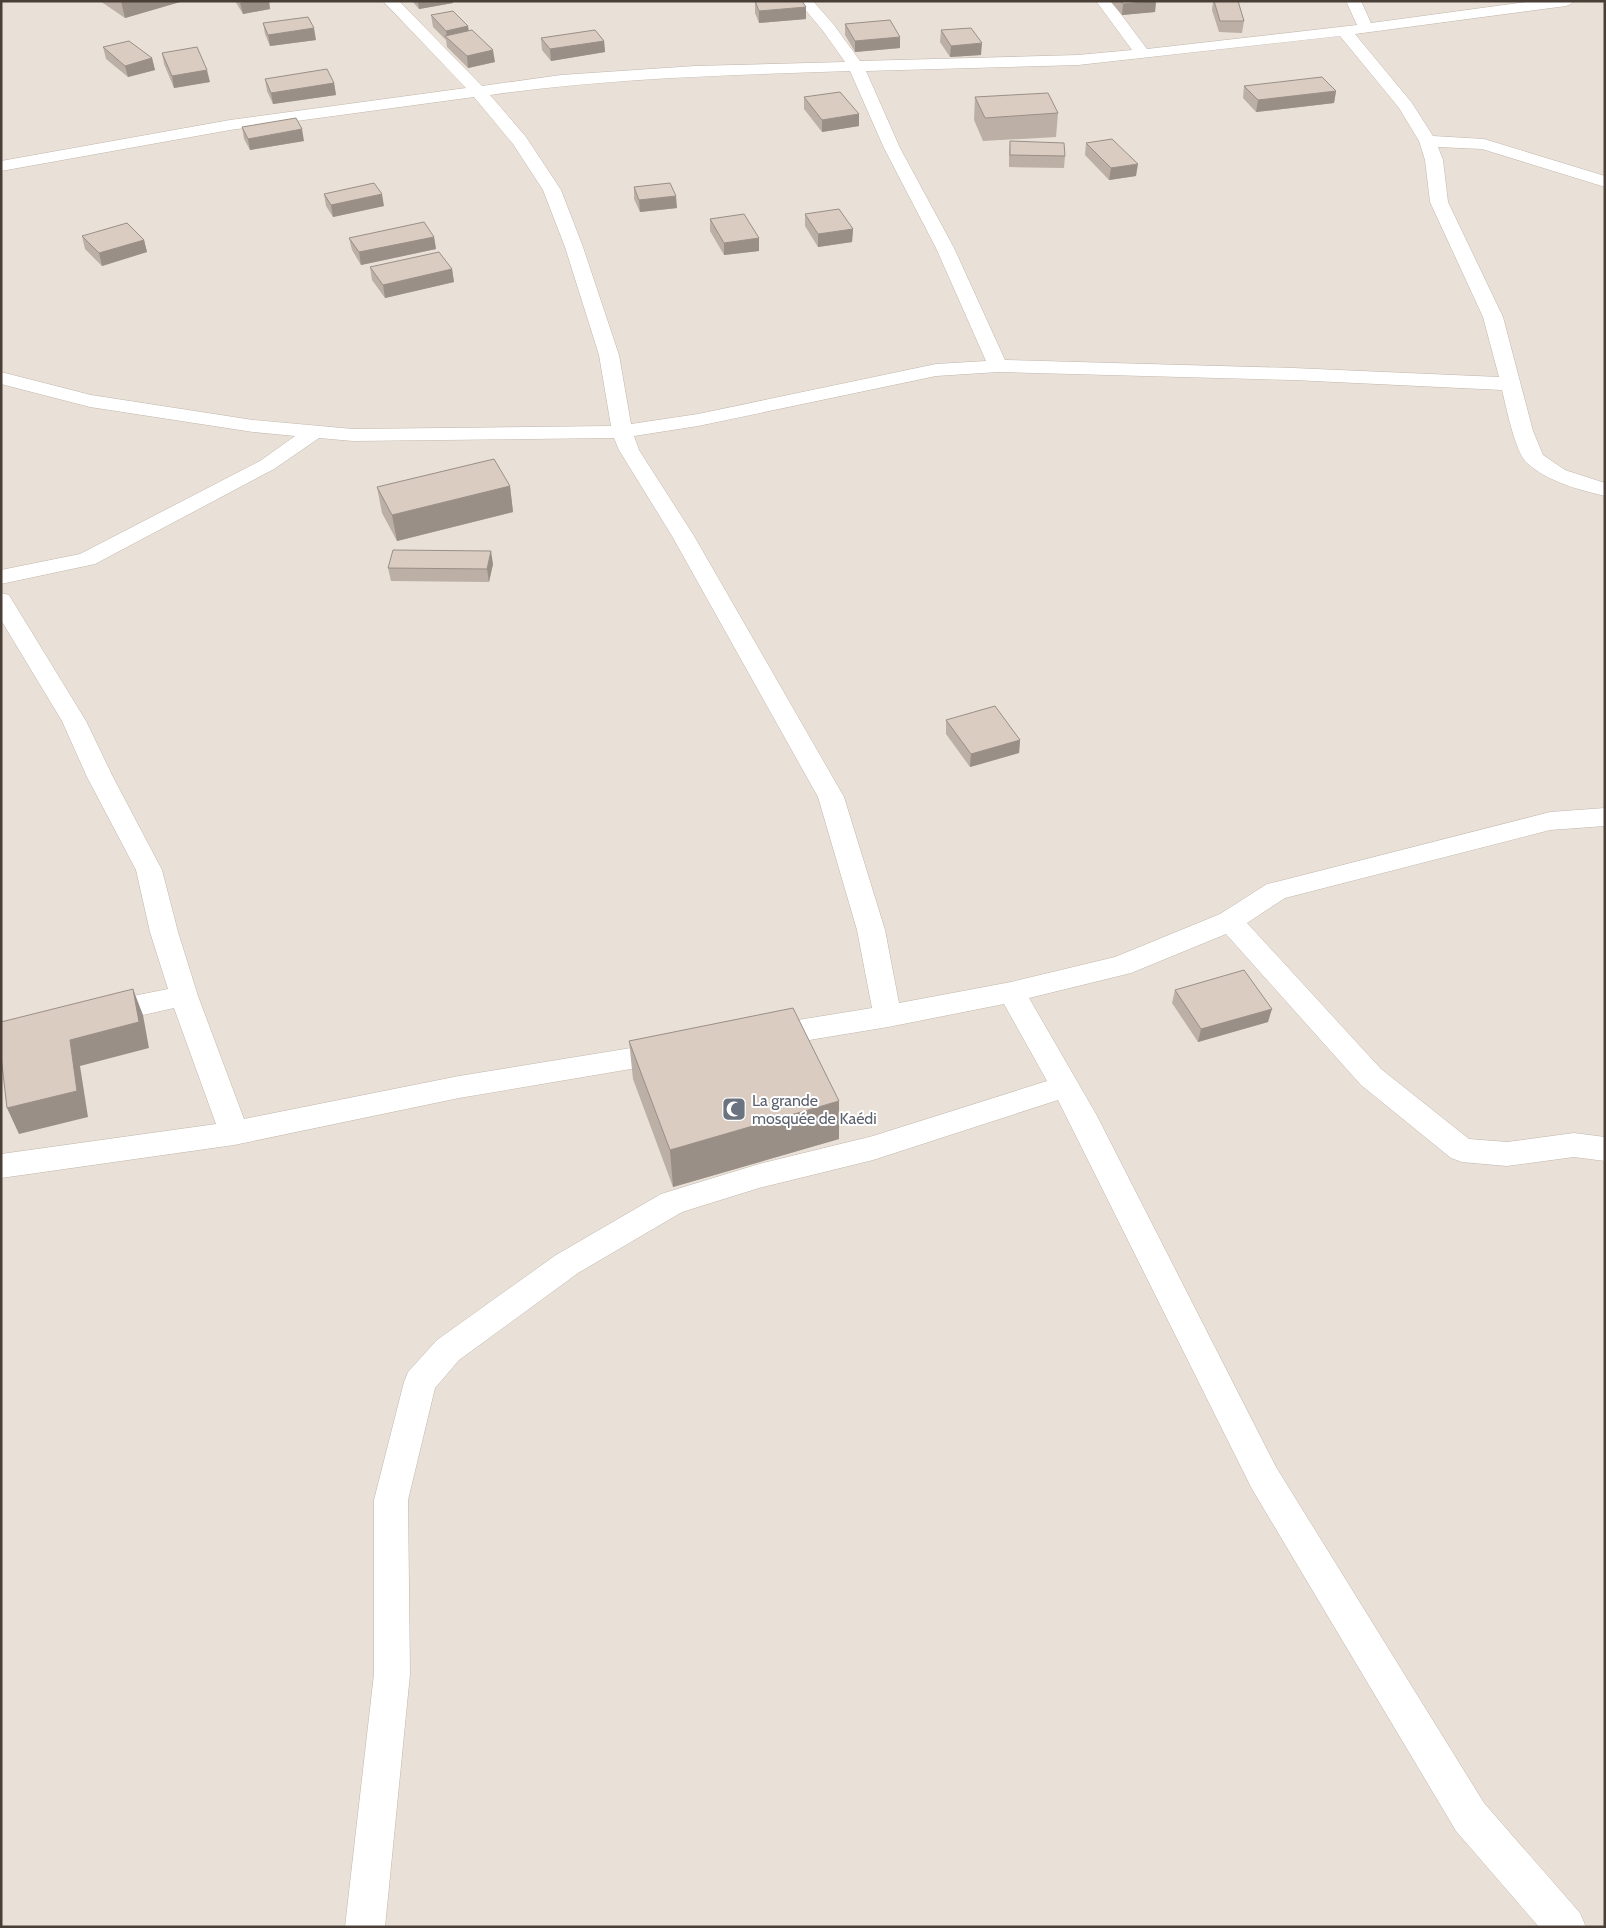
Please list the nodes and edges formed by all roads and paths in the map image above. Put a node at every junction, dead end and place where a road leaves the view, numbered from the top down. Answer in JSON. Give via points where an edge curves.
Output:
{"nodes":[{"id":1,"x":390,"y":1,"type":"edge"},
{"id":2,"x":805,"y":1,"type":"edge"},
{"id":3,"x":1102,"y":1,"type":"edge"},
{"id":4,"x":1353,"y":1,"type":"edge"},
{"id":5,"x":1566,"y":1,"type":"edge"},
{"id":6,"x":1366,"y":28,"type":"junction"},
{"id":7,"x":1344,"y":31,"type":"junction"},
{"id":8,"x":1143,"y":54,"type":"junction"},
{"id":9,"x":856,"y":67,"type":"junction"},
{"id":10,"x":477,"y":90,"type":"junction"},
{"id":11,"x":1427,"y":141,"type":"junction"},
{"id":12,"x":1,"y":166,"type":"edge"},
{"id":13,"x":1605,"y":182,"type":"edge"},
{"id":14,"x":998,"y":366,"type":"junction"},
{"id":15,"x":1,"y":378,"type":"edge"},
{"id":16,"x":1512,"y":384,"type":"junction"},
{"id":17,"x":316,"y":431,"type":"junction"},
{"id":18,"x":622,"y":432,"type":"junction"},
{"id":19,"x":1605,"y":490,"type":"edge"},
{"id":20,"x":1,"y":577,"type":"edge"},
{"id":21,"x":1,"y":600,"type":"edge"},
{"id":22,"x":1605,"y":817,"type":"edge"},
{"id":23,"x":1230,"y":921,"type":"junction"},
{"id":24,"x":1011,"y":992,"type":"junction"},
{"id":25,"x":184,"y":996,"type":"junction"},
{"id":26,"x":888,"y":1016,"type":"junction"},
{"id":27,"x":80,"y":1018,"type":"edge"},
{"id":28,"x":742,"y":1040,"type":"edge"},
{"id":29,"x":693,"y":1048,"type":"edge"},
{"id":30,"x":1065,"y":1087,"type":"junction"},
{"id":31,"x":234,"y":1133,"type":"junction"},
{"id":32,"x":1605,"y":1149,"type":"edge"},
{"id":33,"x":1,"y":1166,"type":"edge"},
{"id":34,"x":365,"y":1927,"type":"edge"},
{"id":35,"x":1566,"y":1927,"type":"edge"}],
"edges":[{"from":1,"to":10,"type":"street"},
{"from":2,"to":9,"type":"street"},
{"from":3,"to":8,"type":"street"},
{"from":4,"to":6,"type":"street"},
{"from":5,"to":6,"type":"street"},
{"from":6,"to":7,"type":"street"},
{"from":7,"to":8,"type":"street"},
{"from":7,"to":11,"type":"street","via":[[1406,106]]},
{"from":8,"to":9,"type":"street","via":[[1078,60]]},
{"from":9,"to":10,"type":"street","via":[[561,80]]},
{"from":9,"to":14,"type":"street","via":[[892,148],[945,248]]},
{"from":10,"to":12,"type":"street","via":[[220,126]]},
{"from":10,"to":18,"type":"street","via":[[520,140],[552,190],[609,355]]},
{"from":11,"to":13,"type":"street","via":[[1484,144]]},
{"from":11,"to":16,"type":"street","via":[[1434,160],[1439,202],[1493,318]]},
{"from":14,"to":16,"type":"street"},
{"from":14,"to":18,"type":"street","via":[[936,370],[698,420]]},
{"from":15,"to":17,"type":"street","via":[[90,401],[253,426]]},
{"from":16,"to":19,"type":"street","via":[[1523,431],[1534,458],[1558,474]]},
{"from":17,"to":18,"type":"street","via":[[353,434]]},
{"from":17,"to":20,"type":"street","via":[[268,465],[87,559]]},
{"from":18,"to":26,"type":"street","via":[[629,450],[683,536],[832,798],[871,930]]},
{"from":21,"to":25,"type":"street","via":[[74,721],[149,870]]},
{"from":22,"to":23,"type":"street","via":[[1550,821],[1276,891]]},
{"from":23,"to":24,"type":"street","via":[[1121,966]]},
{"from":23,"to":32,"type":"street","via":[[1371,1077],[1462,1150],[1507,1154],[1574,1145]]},
{"from":24,"to":26,"type":"street"},
{"from":24,"to":30,"type":"street"},
{"from":25,"to":27,"type":"street"},
{"from":25,"to":31,"type":"street"},
{"from":26,"to":28,"type":"street"},
{"from":29,"to":31,"type":"street","via":[[459,1088]]},
{"from":30,"to":34,"type":"street","via":[[873,1148],[759,1176],[672,1203],[567,1264],[448,1350],[420,1382],[391,1500],[392,1674]]},
{"from":30,"to":35,"type":"street","via":[[1264,1478],[1470,1817]]},
{"from":31,"to":33,"type":"street"}]}
